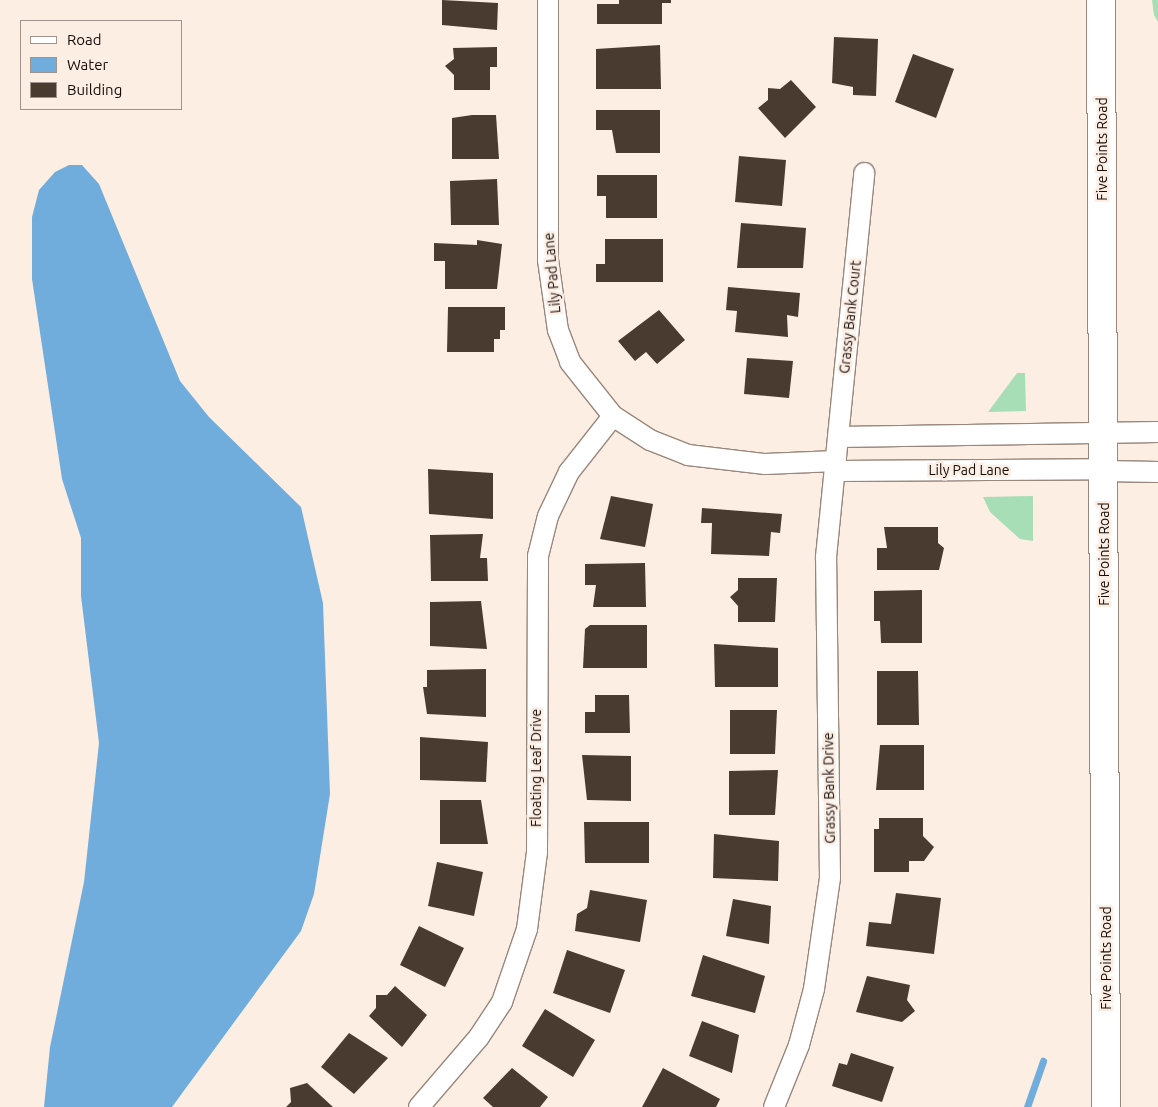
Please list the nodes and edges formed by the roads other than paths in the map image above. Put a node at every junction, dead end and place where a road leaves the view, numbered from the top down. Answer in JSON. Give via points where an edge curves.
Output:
{"nodes":[{"id":1,"x":548,"y":0,"type":"edge"},
{"id":2,"x":1101,"y":0,"type":"edge"},
{"id":3,"x":864,"y":174,"type":"dead end"},
{"id":4,"x":613,"y":416,"type":"junction"},
{"id":5,"x":1104,"y":431,"type":"junction"},
{"id":6,"x":1158,"y":432,"type":"edge"},
{"id":7,"x":838,"y":437,"type":"junction"},
{"id":8,"x":835,"y":466,"type":"junction"},
{"id":9,"x":1104,"y":470,"type":"junction"},
{"id":10,"x":1158,"y":472,"type":"edge"},
{"id":11,"x":419,"y":1107,"type":"edge"},
{"id":12,"x":774,"y":1107,"type":"edge"},
{"id":13,"x":1106,"y":1107,"type":"edge"}],
"edges":[{"from":1,"to":4,"type":"street","name":"Lily Pad Lane","via":[[552,299],[570,362]]},
{"from":2,"to":5,"type":"street","name":"Five Points Road"},
{"from":3,"to":7,"type":"street","name":"Grassy Bank Court"},
{"from":4,"to":8,"type":"street","name":"Lily Pad Lane","via":[[650,440],[688,454],[765,464]]},
{"from":4,"to":11,"type":"street","name":"Floating Leaf Drive","via":[[569,472],[548,516],[538,556],[537,852],[527,930],[502,1002],[479,1038]]},
{"from":5,"to":6,"type":"street"},
{"from":5,"to":7,"type":"street"},
{"from":5,"to":9,"type":"street","name":"Five Points Road"},
{"from":7,"to":8,"type":"street","name":"Grassy Bank Court"},
{"from":8,"to":9,"type":"street","name":"Lily Pad Lane"},
{"from":8,"to":12,"type":"street","name":"Grassy Bank Drive","via":[[826,557],[830,878],[814,989],[799,1045]]},
{"from":9,"to":10,"type":"street","name":"Lily Pad Lane"},
{"from":9,"to":13,"type":"street","name":"Five Points Road"}]}
